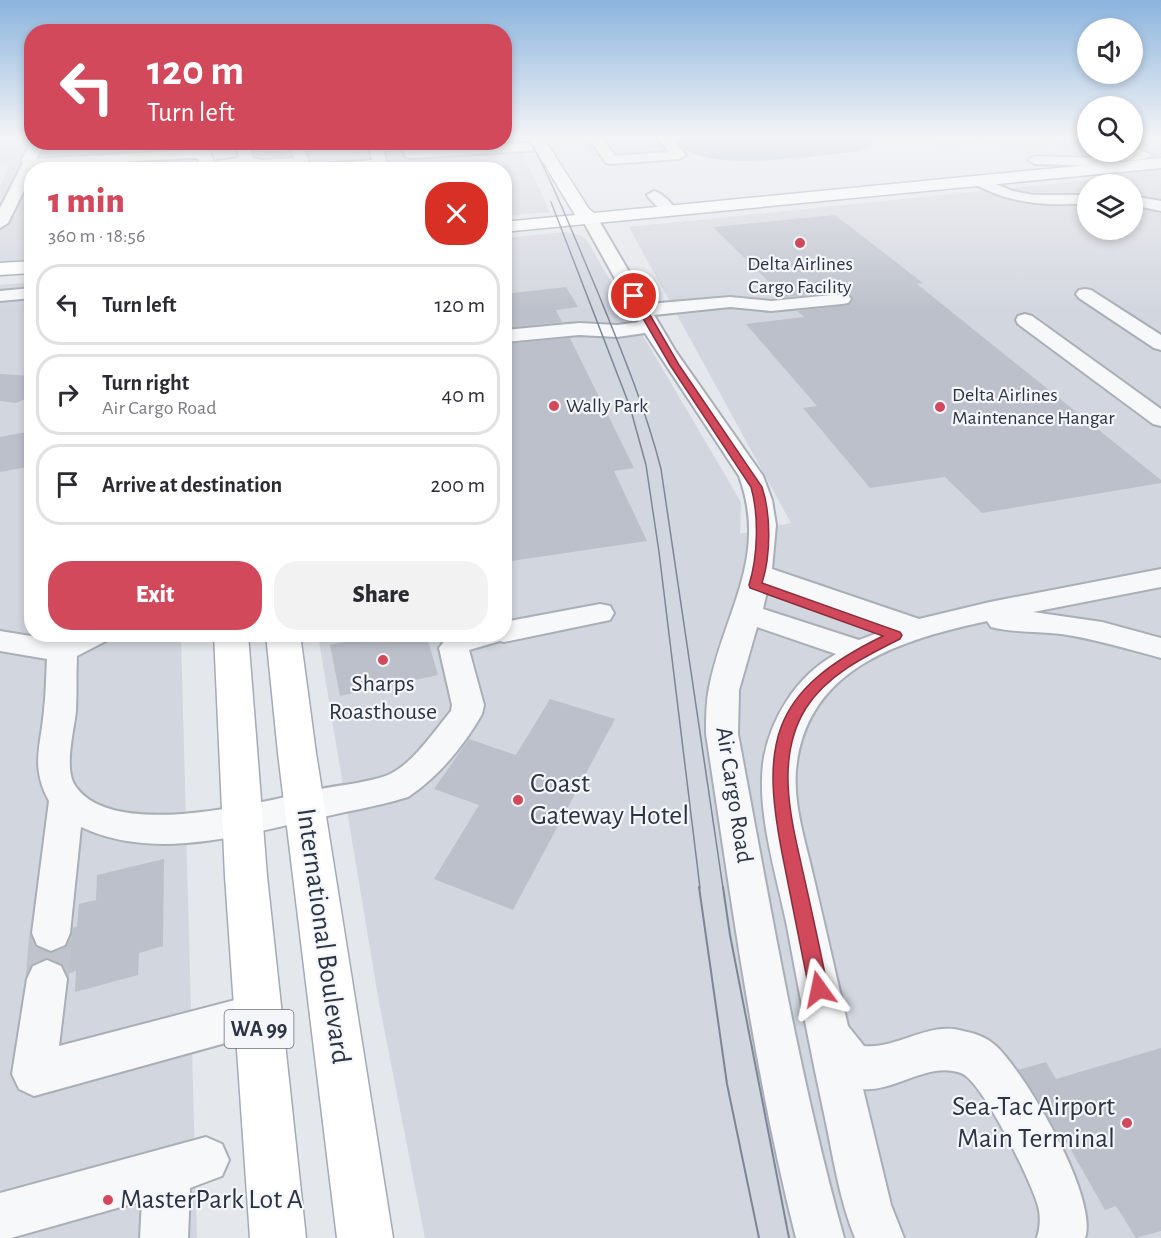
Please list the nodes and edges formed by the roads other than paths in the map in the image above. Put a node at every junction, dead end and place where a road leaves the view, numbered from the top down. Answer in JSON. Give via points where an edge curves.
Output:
{"nodes":[{"id":1,"x":14,"y":195,"type":"edge"},
{"id":2,"x":571,"y":195,"type":"edge"},
{"id":3,"x":654,"y":195,"type":"dead end"},
{"id":4,"x":849,"y":195,"type":"edge"},
{"id":5,"x":1008,"y":195,"type":"edge"},
{"id":6,"x":1077,"y":199,"type":"edge"},
{"id":7,"x":593,"y":211,"type":"junction"},
{"id":8,"x":670,"y":212,"type":"junction"},
{"id":9,"x":0,"y":223,"type":"edge"},
{"id":10,"x":512,"y":226,"type":"edge"},
{"id":11,"x":24,"y":268,"type":"edge"},
{"id":12,"x":0,"y":269,"type":"edge"},
{"id":13,"x":24,"y":276,"type":"edge"},
{"id":14,"x":0,"y":278,"type":"edge"},
{"id":15,"x":24,"y":294,"type":"edge"},
{"id":16,"x":1085,"y":294,"type":"dead end"},
{"id":17,"x":0,"y":296,"type":"edge"},
{"id":18,"x":842,"y":299,"type":"dead end"},
{"id":19,"x":647,"y":318,"type":"junction"},
{"id":20,"x":1025,"y":320,"type":"dead end"},
{"id":21,"x":512,"y":335,"type":"edge"},
{"id":22,"x":1161,"y":344,"type":"edge"},
{"id":23,"x":1161,"y":419,"type":"edge"},
{"id":24,"x":1161,"y":578,"type":"edge"},
{"id":25,"x":757,"y":579,"type":"junction"},
{"id":26,"x":600,"y":613,"type":"dead end"},
{"id":27,"x":748,"y":614,"type":"junction"},
{"id":28,"x":512,"y":630,"type":"edge"},
{"id":29,"x":912,"y":630,"type":"junction"},
{"id":30,"x":0,"y":641,"type":"edge"},
{"id":31,"x":24,"y":642,"type":"edge"},
{"id":32,"x":30,"y":642,"type":"edge"},
{"id":33,"x":232,"y":642,"type":"edge"},
{"id":34,"x":284,"y":642,"type":"edge"},
{"id":35,"x":457,"y":642,"type":"edge"},
{"id":36,"x":59,"y":643,"type":"edge"},
{"id":37,"x":1161,"y":648,"type":"edge"},
{"id":38,"x":862,"y":652,"type":"junction"},
{"id":39,"x":66,"y":800,"type":"junction"},
{"id":40,"x":305,"y":806,"type":"junction"},
{"id":41,"x":243,"y":820,"type":"junction"},
{"id":42,"x":51,"y":933,"type":"tunnel mouth"},
{"id":43,"x":47,"y":979,"type":"tunnel mouth"},
{"id":44,"x":258,"y":1014,"type":"junction"},
{"id":45,"x":828,"y":1035,"type":"junction"},
{"id":46,"x":0,"y":1217,"type":"edge"},
{"id":47,"x":164,"y":1238,"type":"edge"},
{"id":48,"x":279,"y":1238,"type":"edge"},
{"id":49,"x":365,"y":1238,"type":"edge"},
{"id":50,"x":819,"y":1238,"type":"edge"},
{"id":51,"x":880,"y":1238,"type":"edge"},
{"id":52,"x":1061,"y":1238,"type":"edge"}],
"edges":[{"from":1,"to":9,"type":"street"},
{"from":2,"to":7,"type":"main road","via":[[582,212]]},
{"from":3,"to":8,"type":"street"},
{"from":4,"to":8,"type":"main road"},
{"from":5,"to":6,"type":"street","via":[[1027,200]]},
{"from":7,"to":8,"type":"main road"},
{"from":7,"to":10,"type":"main road"},
{"from":7,"to":19,"type":"street","name":"Air Cargo Road"},
{"from":11,"to":12,"type":"main road"},
{"from":13,"to":14,"type":"main road"},
{"from":15,"to":17,"type":"street"},
{"from":16,"to":22,"type":"street"},
{"from":18,"to":19,"type":"street","via":[[771,306],[730,302]]},
{"from":19,"to":21,"type":"street","via":[[617,331]]},
{"from":19,"to":25,"type":"street","name":"Air Cargo Road","via":[[757,487],[762,517]]},
{"from":20,"to":23,"type":"street"},
{"from":24,"to":29,"type":"street"},
{"from":25,"to":27,"type":"street","name":"Air Cargo Road"},
{"from":25,"to":29,"type":"street"},
{"from":26,"to":28,"type":"street"},
{"from":27,"to":38,"type":"street"},
{"from":27,"to":50,"type":"street","name":"Air Cargo Road","via":[[725,685],[722,734],[775,1042]]},
{"from":29,"to":37,"type":"street","via":[[977,620],[1044,622]]},
{"from":29,"to":38,"type":"street"},
{"from":30,"to":31,"type":"street"},
{"from":32,"to":36,"type":"street"},
{"from":33,"to":41,"type":"main road","number":"WA 99"},
{"from":34,"to":40,"type":"main road","name":"International Boulevard"},
{"from":35,"to":40,"type":"street","via":[[454,648],[468,705],[466,714],[426,765],[396,787]]},
{"from":36,"to":39,"type":"street","via":[[60,711],[55,759],[56,781]]},
{"from":38,"to":45,"type":"street","via":[[833,670],[802,703],[790,722],[780,763],[785,828]]},
{"from":39,"to":41,"type":"street","via":[[98,818],[140,828],[199,828]]},
{"from":39,"to":42,"type":"street"},
{"from":40,"to":41,"type":"street"},
{"from":40,"to":49,"type":"main road","name":"International Boulevard"},
{"from":41,"to":44,"type":"main road","number":"WA 99"},
{"from":43,"to":44,"type":"street","via":[[34,1074]]},
{"from":44,"to":48,"type":"main road","number":"WA 99"},
{"from":45,"to":51,"type":"street","via":[[868,1208]]},
{"from":45,"to":52,"type":"street","via":[[845,1061],[863,1069],[938,1049],[961,1051],[979,1059],[1003,1088],[1053,1180],[1062,1207]]},
{"from":46,"to":47,"type":"street","via":[[186,1166]]}]}
